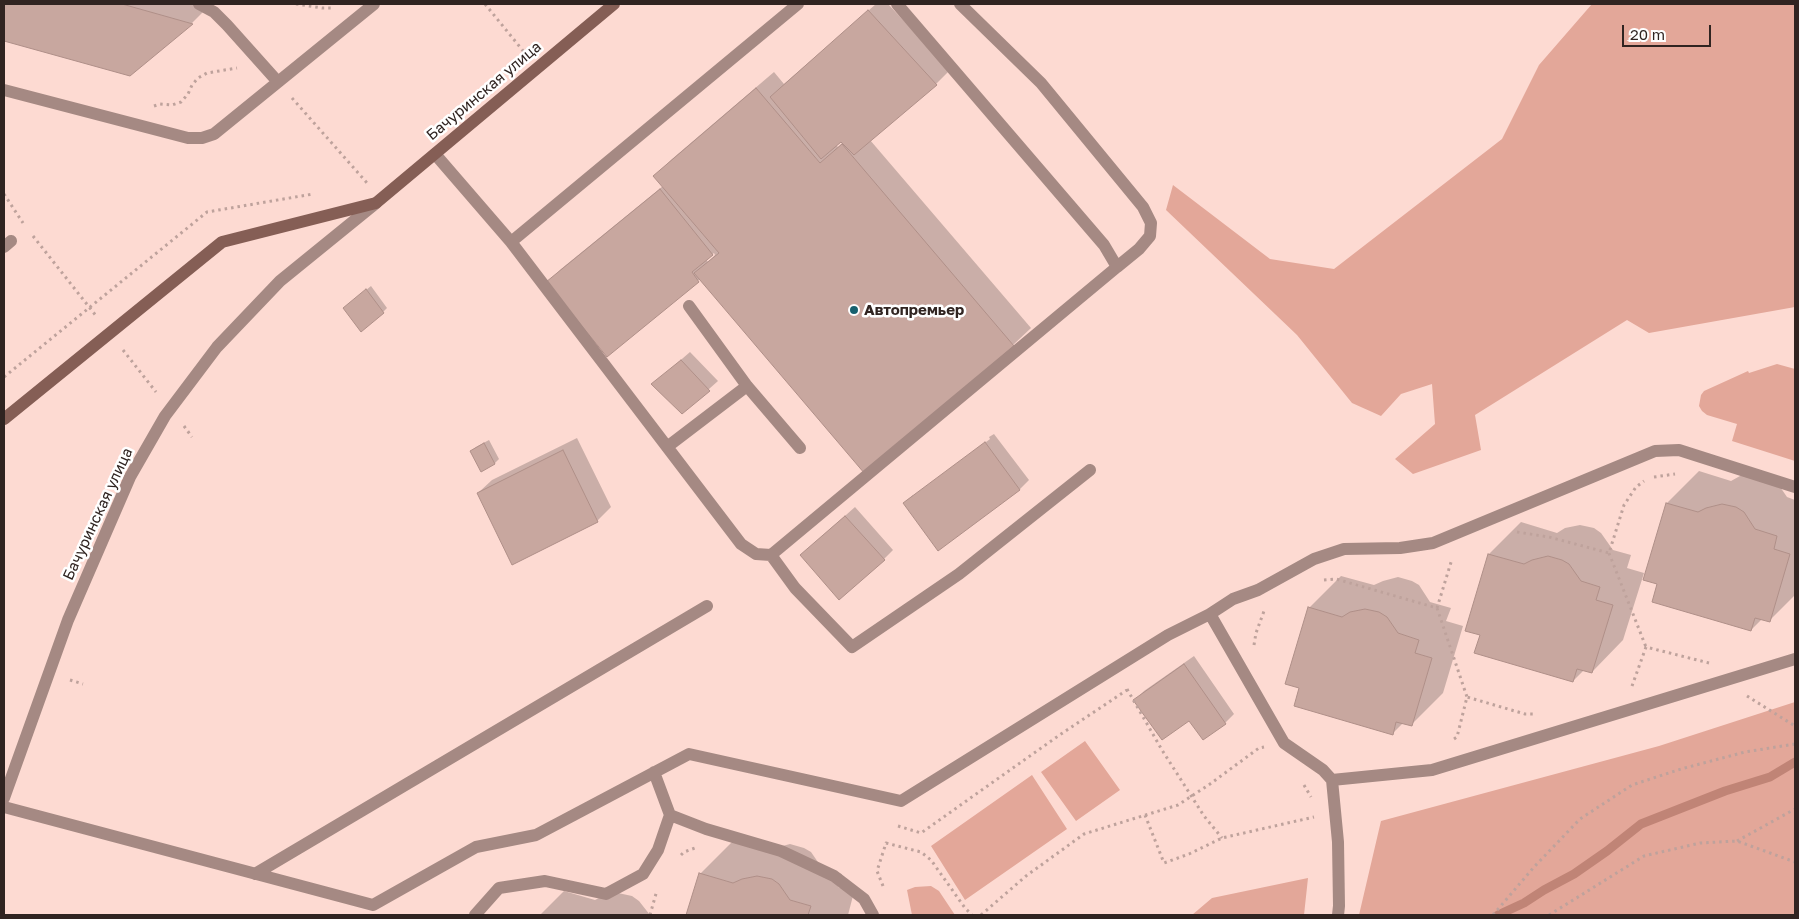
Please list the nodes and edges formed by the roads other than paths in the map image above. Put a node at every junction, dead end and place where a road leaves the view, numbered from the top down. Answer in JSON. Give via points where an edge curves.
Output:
{"nodes":[{"id":1,"x":200,"y":4,"type":"edge"},
{"id":2,"x":374,"y":4,"type":"edge"},
{"id":3,"x":614,"y":4,"type":"edge"},
{"id":4,"x":798,"y":4,"type":"edge"},
{"id":5,"x":897,"y":4,"type":"edge"},
{"id":6,"x":960,"y":4,"type":"edge"},
{"id":7,"x":278,"y":82,"type":"junction"},
{"id":8,"x":4,"y":90,"type":"edge"},
{"id":9,"x":435,"y":154,"type":"junction"},
{"id":10,"x":376,"y":204,"type":"junction"},
{"id":11,"x":511,"y":242,"type":"junction"},
{"id":12,"x":1117,"y":267,"type":"junction"},
{"id":13,"x":689,"y":306,"type":"dead end"},
{"id":14,"x":747,"y":386,"type":"junction"},
{"id":15,"x":4,"y":419,"type":"edge"},
{"id":16,"x":668,"y":447,"type":"junction"},
{"id":17,"x":800,"y":448,"type":"dead end"},
{"id":18,"x":1090,"y":470,"type":"dead end"},
{"id":19,"x":1795,"y":488,"type":"edge"},
{"id":20,"x":771,"y":555,"type":"junction"},
{"id":21,"x":707,"y":606,"type":"dead end"},
{"id":22,"x":1210,"y":614,"type":"junction"},
{"id":23,"x":1795,"y":659,"type":"edge"},
{"id":24,"x":654,"y":772,"type":"junction"},
{"id":25,"x":1332,"y":780,"type":"junction"},
{"id":26,"x":4,"y":798,"type":"edge"},
{"id":27,"x":4,"y":807,"type":"edge"},
{"id":28,"x":670,"y":815,"type":"junction"},
{"id":29,"x":255,"y":874,"type":"junction"},
{"id":30,"x":372,"y":910,"type":"edge"},
{"id":31,"x":476,"y":915,"type":"edge"},
{"id":32,"x":873,"y":915,"type":"edge"},
{"id":33,"x":1338,"y":915,"type":"edge"}],
"edges":[{"from":1,"to":7,"type":"street","via":[[228,25]]},
{"from":2,"to":7,"type":"street"},
{"from":3,"to":9,"type":"street","name":"Бачуринская улица"},
{"from":4,"to":11,"type":"street"},
{"from":5,"to":12,"type":"street","via":[[1104,245]]},
{"from":6,"to":12,"type":"street","via":[[1041,83],[1143,207],[1150,223],[1150,236]]},
{"from":7,"to":8,"type":"street","via":[[214,134],[188,138]]},
{"from":9,"to":10,"type":"street","name":"Бачуринская улица"},
{"from":9,"to":11,"type":"street"},
{"from":10,"to":15,"type":"street","name":"Бачуринская улица","via":[[222,242]]},
{"from":10,"to":26,"type":"street","name":"Бачуринская улица","via":[[280,281],[218,348],[165,416],[130,477],[68,620]]},
{"from":11,"to":16,"type":"street"},
{"from":12,"to":20,"type":"street"},
{"from":13,"to":14,"type":"street"},
{"from":14,"to":16,"type":"street"},
{"from":14,"to":17,"type":"street"},
{"from":16,"to":20,"type":"street","via":[[741,544],[756,554]]},
{"from":18,"to":20,"type":"street","via":[[959,574],[852,647],[795,588]]},
{"from":19,"to":22,"type":"street","via":[[1679,450],[1655,451],[1433,543],[1400,548],[1344,549],[1314,559],[1258,590],[1233,599]]},
{"from":21,"to":29,"type":"street"},
{"from":22,"to":24,"type":"street","via":[[1168,635],[901,801],[689,754]]},
{"from":22,"to":25,"type":"street","via":[[1284,743]]},
{"from":23,"to":25,"type":"street","via":[[1432,770]]},
{"from":24,"to":28,"type":"street"},
{"from":24,"to":30,"type":"street","via":[[536,835],[476,847]]},
{"from":25,"to":33,"type":"street","via":[[1338,842]]},
{"from":27,"to":29,"type":"street"},
{"from":28,"to":31,"type":"street","via":[[658,850],[643,874],[606,894],[545,881],[499,888]]},
{"from":28,"to":32,"type":"street","via":[[781,851],[834,876],[864,899]]},
{"from":29,"to":30,"type":"street"}]}
